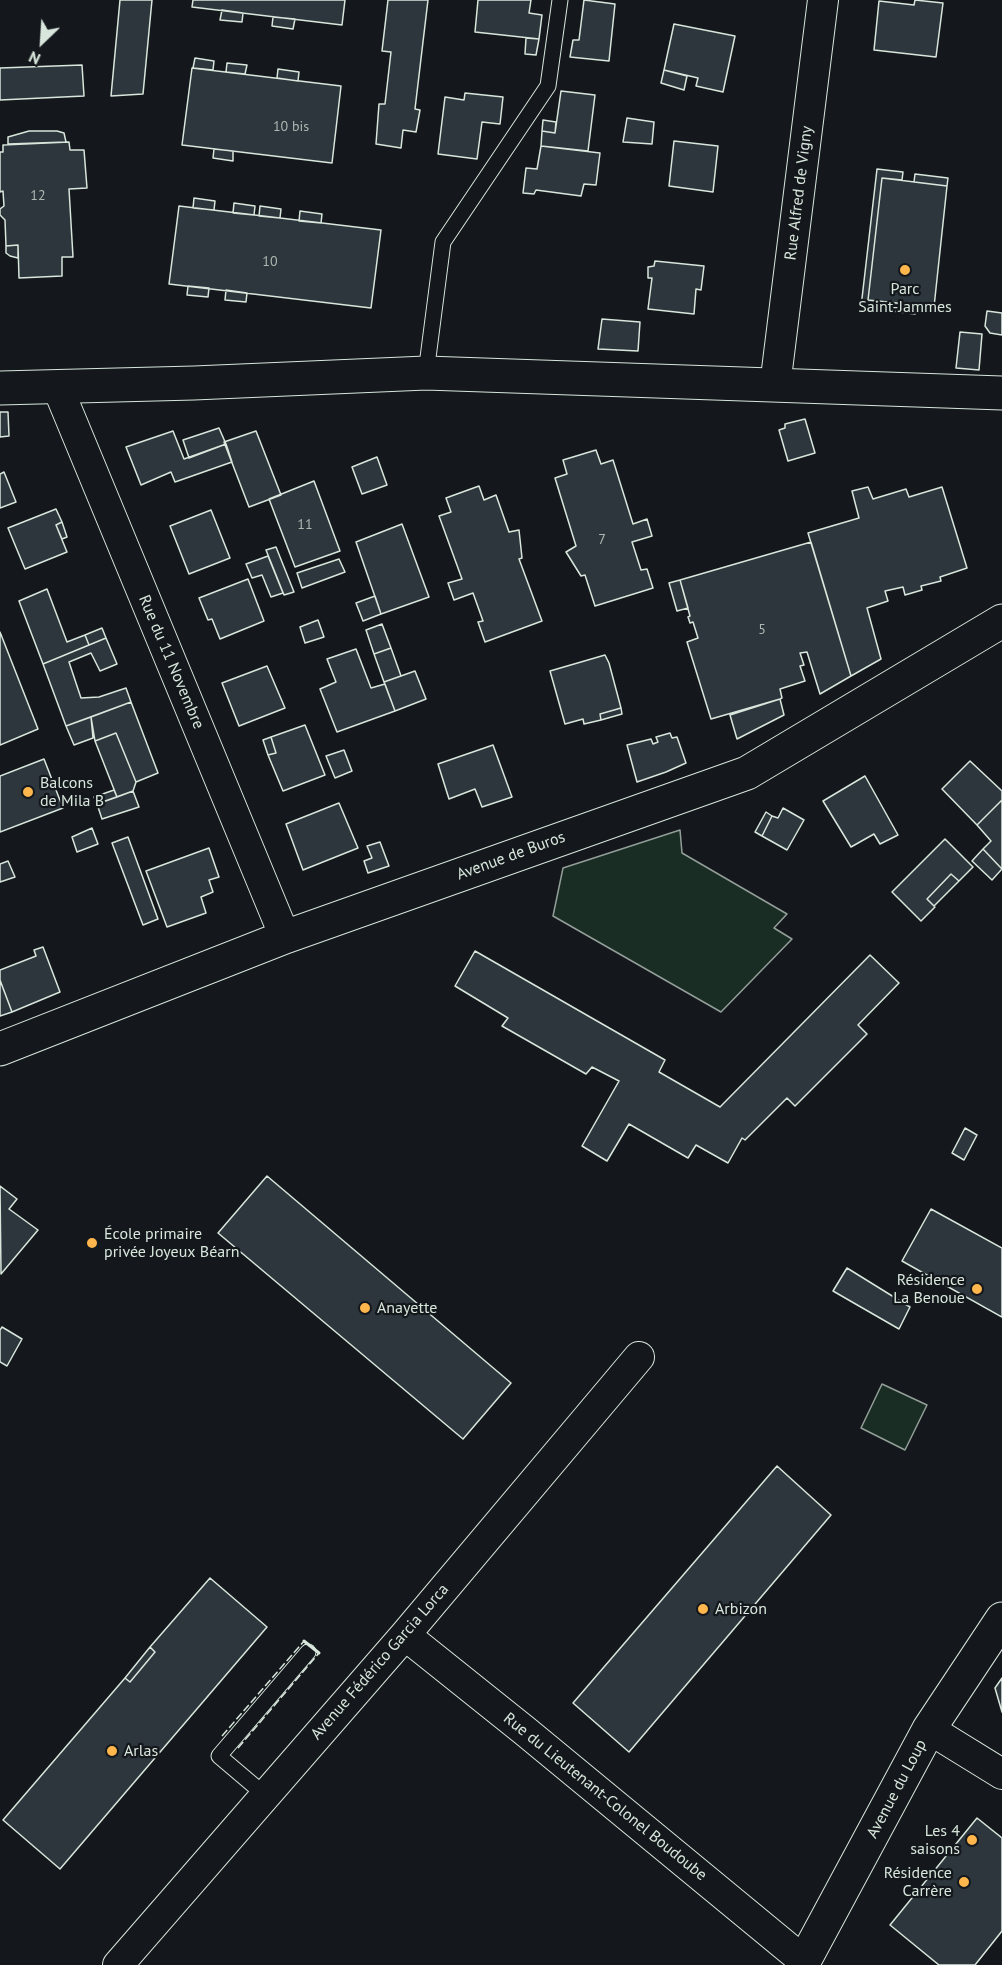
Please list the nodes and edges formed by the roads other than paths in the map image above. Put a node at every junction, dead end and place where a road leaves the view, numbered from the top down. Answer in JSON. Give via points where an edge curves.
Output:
{"nodes":[{"id":1,"x":560,"y":0,"type":"edge"},
{"id":2,"x":823,"y":0,"type":"edge"},
{"id":3,"x":426,"y":373,"type":"junction"},
{"id":4,"x":57,"y":386,"type":"junction"},
{"id":5,"x":775,"y":386,"type":"junction"},
{"id":6,"x":0,"y":388,"type":"edge"},
{"id":7,"x":1002,"y":393,"type":"edge"},
{"id":8,"x":1002,"y":621,"type":"edge"},
{"id":9,"x":285,"y":937,"type":"junction"},
{"id":10,"x":0,"y":1049,"type":"edge"},
{"id":11,"x":639,"y":1357,"type":"dead end"},
{"id":12,"x":1002,"y":1619,"type":"edge"},
{"id":13,"x":405,"y":1635,"type":"junction"},
{"id":14,"x":308,"y":1652,"type":"dead end"},
{"id":15,"x":929,"y":1729,"type":"junction"},
{"id":16,"x":1002,"y":1774,"type":"edge"},
{"id":17,"x":265,"y":1795,"type":"junction"},
{"id":18,"x":803,"y":1963,"type":"edge"},
{"id":19,"x":118,"y":1965,"type":"edge"}],
"edges":[{"from":1,"to":3,"type":"lane","via":[[548,86],[443,242]]},
{"from":2,"to":5,"type":"street","name":"Rue Alfred de Vigny"},
{"from":3,"to":4,"type":"street"},
{"from":3,"to":5,"type":"street"},
{"from":4,"to":6,"type":"street"},
{"from":4,"to":9,"type":"street","name":"Rue du 11 Novembre"},
{"from":5,"to":7,"type":"street"},
{"from":8,"to":9,"type":"street","name":"Avenue de Buros","via":[[747,773]]},
{"from":9,"to":10,"type":"street","name":"Avenue de Buros"},
{"from":11,"to":13,"type":"street","name":"Avenue Fédérico Garcia Lorca"},
{"from":12,"to":15,"type":"street","name":"Avenue du Loup"},
{"from":13,"to":17,"type":"street","name":"Avenue Fédérico Garcia Lorca"},
{"from":13,"to":18,"type":"street","name":"Rue du Lieutenant-Colonel Boudoube"},
{"from":14,"to":17,"type":"lane","via":[[219,1756]]},
{"from":15,"to":16,"type":"street"},
{"from":15,"to":18,"type":"street","name":"Avenue du Loup"},
{"from":17,"to":19,"type":"street","name":"Avenue Fédérico Garcia Lorca"}]}
